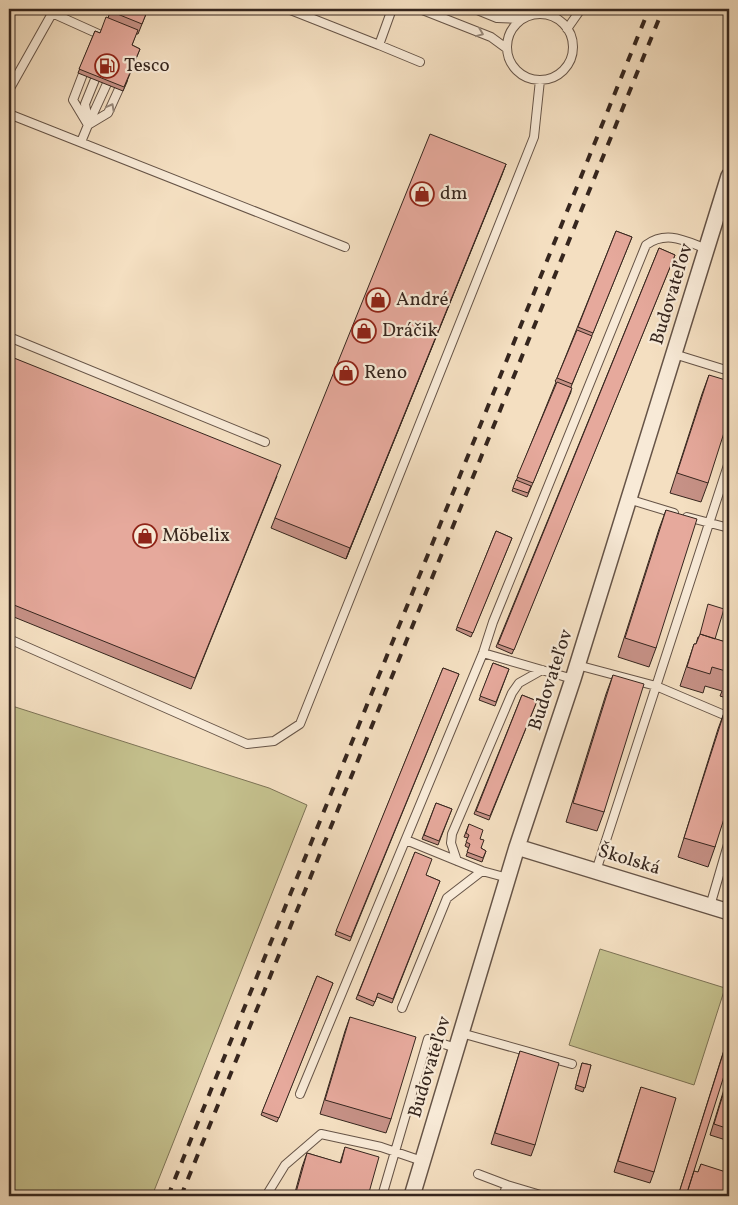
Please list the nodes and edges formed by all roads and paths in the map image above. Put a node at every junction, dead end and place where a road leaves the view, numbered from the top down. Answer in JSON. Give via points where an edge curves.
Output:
{"nodes":[{"id":1,"x":288,"y":9,"type":"edge"},
{"id":2,"x":392,"y":9,"type":"edge"},
{"id":3,"x":420,"y":9,"type":"edge"},
{"id":4,"x":475,"y":9,"type":"edge"},
{"id":5,"x":581,"y":9,"type":"edge"},
{"id":6,"x":54,"y":11,"type":"edge"},
{"id":7,"x":522,"y":19,"type":"junction"},
{"id":8,"x":567,"y":30,"type":"junction"},
{"id":9,"x":97,"y":34,"type":"junction"},
{"id":10,"x":111,"y":39,"type":"edge"},
{"id":11,"x":94,"y":42,"type":"edge"},
{"id":12,"x":379,"y":45,"type":"junction"},
{"id":13,"x":506,"y":48,"type":"junction"},
{"id":14,"x":88,"y":59,"type":"edge"},
{"id":15,"x":420,"y":62,"type":"dead end"},
{"id":16,"x":101,"y":63,"type":"edge"},
{"id":17,"x":114,"y":68,"type":"edge"},
{"id":18,"x":126,"y":73,"type":"edge"},
{"id":19,"x":540,"y":80,"type":"junction"},
{"id":20,"x":9,"y":90,"type":"edge"},
{"id":21,"x":9,"y":114,"type":"edge"},
{"id":22,"x":88,"y":125,"type":"junction"},
{"id":23,"x":81,"y":142,"type":"junction"},
{"id":24,"x":729,"y":176,"type":"edge"},
{"id":25,"x":345,"y":248,"type":"dead end"},
{"id":26,"x":707,"y":249,"type":"junction"},
{"id":27,"x":9,"y":337,"type":"edge"},
{"id":28,"x":674,"y":354,"type":"junction"},
{"id":29,"x":729,"y":372,"type":"edge"},
{"id":30,"x":266,"y":442,"type":"dead end"},
{"id":31,"x":729,"y":462,"type":"edge"},
{"id":32,"x":628,"y":500,"type":"junction"},
{"id":33,"x":709,"y":523,"type":"junction"},
{"id":34,"x":729,"y":528,"type":"edge"},
{"id":35,"x":9,"y":639,"type":"edge"},
{"id":36,"x":484,"y":653,"type":"junction"},
{"id":37,"x":542,"y":670,"type":"junction"},
{"id":38,"x":575,"y":672,"type":"junction"},
{"id":39,"x":656,"y":686,"type":"junction"},
{"id":40,"x":729,"y":717,"type":"edge"},
{"id":41,"x":406,"y":840,"type":"junction"},
{"id":42,"x":729,"y":841,"type":"edge"},
{"id":43,"x":517,"y":847,"type":"junction"},
{"id":44,"x":457,"y":861,"type":"junction"},
{"id":45,"x":482,"y":871,"type":"junction"},
{"id":46,"x":596,"y":871,"type":"junction"},
{"id":47,"x":508,"y":878,"type":"junction"},
{"id":48,"x":710,"y":906,"type":"junction"},
{"id":49,"x":729,"y":912,"type":"edge"},
{"id":50,"x":402,"y":1008,"type":"dead end"},
{"id":51,"x":461,"y":1033,"type":"junction"},
{"id":52,"x":456,"y":1048,"type":"junction"},
{"id":53,"x":572,"y":1064,"type":"dead end"},
{"id":54,"x":300,"y":1094,"type":"dead end"},
{"id":55,"x":395,"y":1153,"type":"junction"},
{"id":56,"x":422,"y":1161,"type":"junction"},
{"id":57,"x":478,"y":1174,"type":"dead end"},
{"id":58,"x":507,"y":1185,"type":"junction"},
{"id":59,"x":266,"y":1196,"type":"edge"},
{"id":60,"x":382,"y":1196,"type":"edge"},
{"id":61,"x":412,"y":1196,"type":"edge"},
{"id":62,"x":503,"y":1196,"type":"edge"},
{"id":63,"x":544,"y":1196,"type":"edge"}],
"edges":[{"from":1,"to":12,"type":"lane"},
{"from":2,"to":12,"type":"lane"},
{"from":3,"to":13,"type":"lane","one_way":true,"via":[[491,37]]},
{"from":4,"to":7,"type":"lane","via":[[497,18]]},
{"from":5,"to":8,"type":"lane"},
{"from":6,"to":9,"type":"lane"},
{"from":6,"to":20,"type":"lane"},
{"from":7,"to":8,"type":"lane","via":[[547,15]]},
{"from":7,"to":13,"type":"lane","via":[[510,31]]},
{"from":8,"to":19,"type":"lane","via":[[572,46],[569,63],[556,75]]},
{"from":9,"to":10,"type":"lane"},
{"from":9,"to":11,"type":"lane"},
{"from":12,"to":15,"type":"lane"},
{"from":13,"to":19,"type":"lane","via":[[516,71]]},
{"from":14,"to":22,"type":"lane","via":[[74,100]]},
{"from":16,"to":22,"type":"lane","via":[[85,104]]},
{"from":17,"to":22,"type":"lane"},
{"from":22,"to":18,"type":"lane","one_way":true,"via":[[108,114]]},
{"from":19,"to":35,"type":"lane","via":[[534,137],[300,724],[274,741],[247,744]]},
{"from":21,"to":23,"type":"lane"},
{"from":22,"to":23,"type":"lane"},
{"from":23,"to":25,"type":"lane"},
{"from":24,"to":26,"type":"street","name":"Budovateľov"},
{"from":26,"to":28,"type":"street","name":"Budovateľov"},
{"from":26,"to":36,"type":"lane","via":[[666,237],[646,245],[493,622]]},
{"from":27,"to":30,"type":"lane"},
{"from":28,"to":29,"type":"lane"},
{"from":28,"to":32,"type":"street","name":"Budovateľov"},
{"from":31,"to":33,"type":"lane"},
{"from":32,"to":33,"type":"lane"},
{"from":32,"to":38,"type":"street","name":"Budovateľov"},
{"from":33,"to":34,"type":"lane"},
{"from":33,"to":39,"type":"lane"},
{"from":36,"to":37,"type":"lane"},
{"from":36,"to":41,"type":"lane"},
{"from":37,"to":38,"type":"lane"},
{"from":37,"to":44,"type":"lane","via":[[519,684],[512,693],[452,834],[451,843]]},
{"from":38,"to":39,"type":"lane"},
{"from":38,"to":43,"type":"street","name":"Budovateľov"},
{"from":39,"to":40,"type":"lane"},
{"from":39,"to":46,"type":"lane"},
{"from":41,"to":44,"type":"lane"},
{"from":41,"to":54,"type":"lane"},
{"from":42,"to":48,"type":"lane"},
{"from":43,"to":46,"type":"street","name":"Školská"},
{"from":43,"to":47,"type":"street","name":"Budovateľov"},
{"from":44,"to":45,"type":"lane"},
{"from":45,"to":47,"type":"lane"},
{"from":45,"to":50,"type":"lane","via":[[447,898]]},
{"from":46,"to":48,"type":"street","name":"Školská"},
{"from":47,"to":51,"type":"street","name":"Budovateľov"},
{"from":48,"to":49,"type":"street","name":"Školská"},
{"from":51,"to":52,"type":"street","name":"Budovateľov"},
{"from":51,"to":53,"type":"lane"},
{"from":52,"to":55,"type":"lane","via":[[428,1039]]},
{"from":52,"to":56,"type":"street","name":"Budovateľov"},
{"from":55,"to":56,"type":"lane"},
{"from":55,"to":59,"type":"lane","via":[[321,1134],[286,1166]]},
{"from":55,"to":60,"type":"lane"},
{"from":56,"to":61,"type":"street","name":"Budovateľov"},
{"from":57,"to":58,"type":"lane"},
{"from":58,"to":62,"type":"lane"},
{"from":58,"to":63,"type":"lane"}]}
